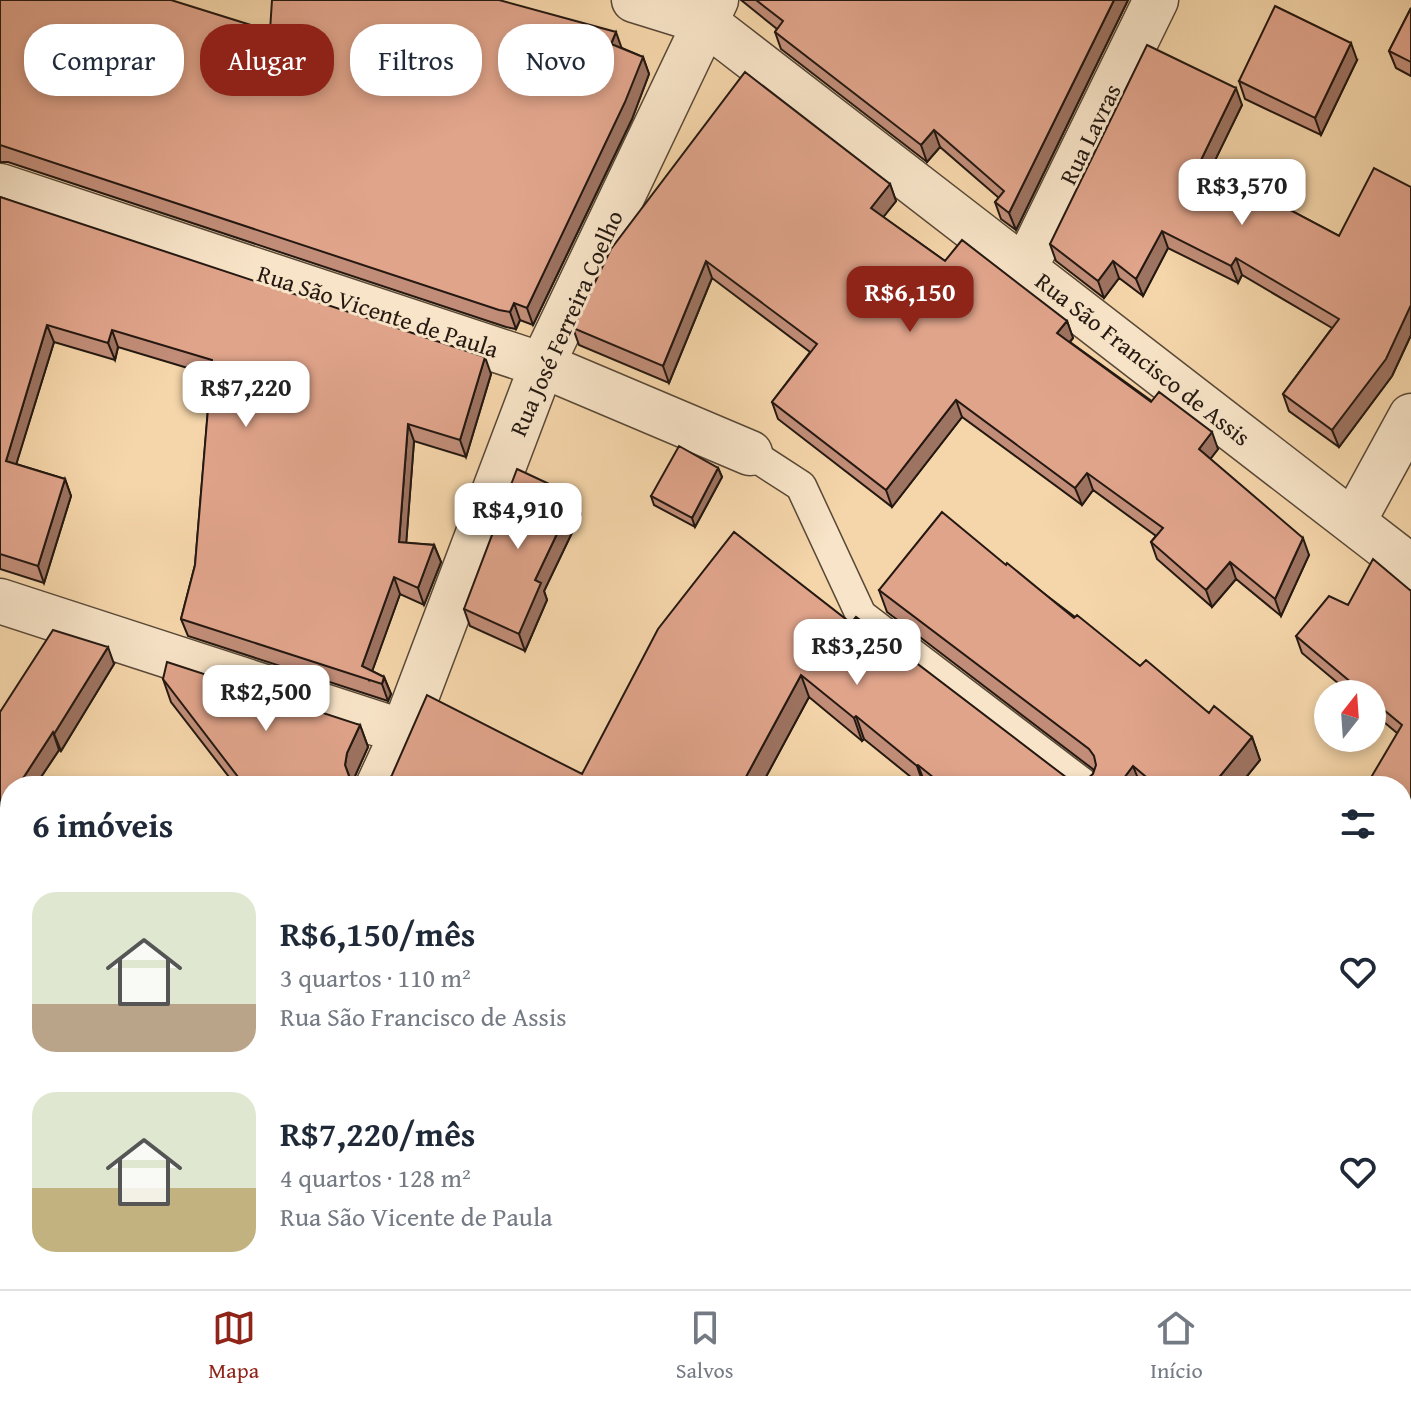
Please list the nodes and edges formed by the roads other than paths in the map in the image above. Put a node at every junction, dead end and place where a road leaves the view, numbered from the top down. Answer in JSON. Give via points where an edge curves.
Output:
{"nodes":[{"id":1,"x":634,"y":0,"type":"edge"},
{"id":2,"x":1156,"y":0,"type":"edge"},
{"id":3,"x":710,"y":11,"type":"edge"},
{"id":4,"x":0,"y":186,"type":"edge"},
{"id":5,"x":1025,"y":268,"type":"junction"},
{"id":6,"x":542,"y":365,"type":"junction"},
{"id":7,"x":1411,"y":416,"type":"edge"},
{"id":8,"x":750,"y":453,"type":"joint"},
{"id":9,"x":1353,"y":522,"type":"junction"},
{"id":10,"x":1411,"y":567,"type":"edge"},
{"id":11,"x":0,"y":601,"type":"edge"},
{"id":12,"x":403,"y":732,"type":"junction"},
{"id":13,"x":383,"y":776,"type":"edge"},
{"id":14,"x":1073,"y":776,"type":"edge"}],
"edges":[{"from":1,"to":3,"type":"street","name":"Rua São Francisco de Assis"},
{"from":2,"to":5,"type":"street","name":"Rua Lavras"},
{"from":3,"to":5,"type":"street","name":"Rua São Francisco de Assis"},
{"from":3,"to":6,"type":"street","name":"Rua José Ferreira Coelho"},
{"from":4,"to":6,"type":"street","name":"Rua São Vicente de Paula"},
{"from":5,"to":9,"type":"street","name":"Rua São Francisco de Assis"},
{"from":6,"to":8,"type":"street","name":"Rua São Vicente de Paula"},
{"from":6,"to":12,"type":"street","name":"Rua José Ferreira Coelho"},
{"from":7,"to":9,"type":"street"},
{"from":8,"to":14,"type":"lane","via":[[801,486],[861,615]]},
{"from":9,"to":10,"type":"street","name":"Rua São Francisco de Assis"},
{"from":11,"to":12,"type":"street"},
{"from":12,"to":13,"type":"street","name":"Rua José Ferreira Coelho"}]}
